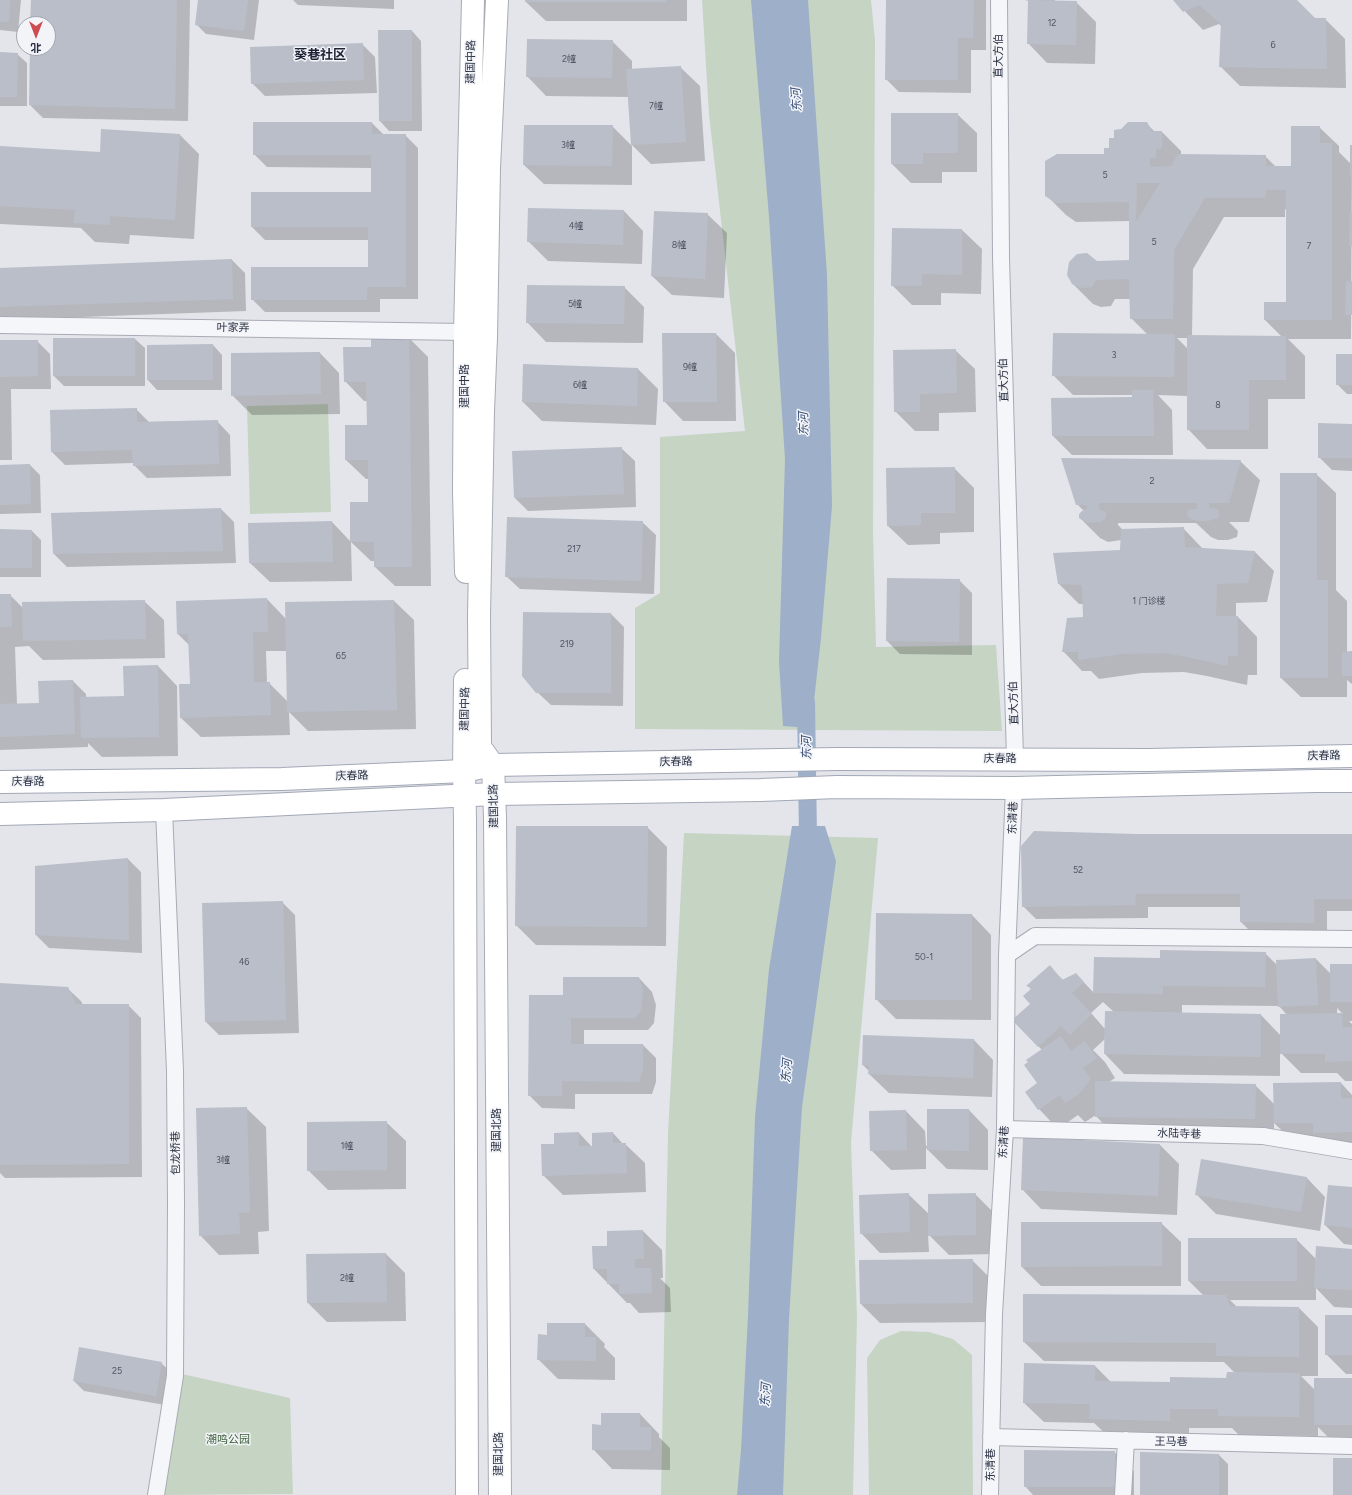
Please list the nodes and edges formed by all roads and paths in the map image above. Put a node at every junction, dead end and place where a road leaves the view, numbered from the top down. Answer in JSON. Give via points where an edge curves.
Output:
{"nodes":[{"id":1,"x":473,"y":0,"type":"edge"},
{"id":2,"x":497,"y":0,"type":"edge"},
{"id":3,"x":999,"y":0,"type":"edge"},
{"id":4,"x":0,"y":325,"type":"edge"},
{"id":5,"x":465,"y":332,"type":"junction"},
{"id":6,"x":1352,"y":756,"type":"edge"},
{"id":7,"x":1016,"y":759,"type":"junction"},
{"id":8,"x":493,"y":765,"type":"junction"},
{"id":9,"x":464,"y":771,"type":"junction"},
{"id":10,"x":1352,"y":781,"type":"edge"},
{"id":11,"x":0,"y":782,"type":"edge"},
{"id":12,"x":1014,"y":788,"type":"junction"},
{"id":13,"x":494,"y":794,"type":"junction"},
{"id":14,"x":465,"y":795,"type":"junction"},
{"id":15,"x":164,"y":810,"type":"junction"},
{"id":16,"x":0,"y":814,"type":"edge"},
{"id":17,"x":1352,"y":939,"type":"edge"},
{"id":18,"x":1007,"y":955,"type":"junction"},
{"id":19,"x":1005,"y":1129,"type":"junction"},
{"id":20,"x":1352,"y":1151,"type":"edge"},
{"id":21,"x":991,"y":1437,"type":"junction"},
{"id":22,"x":1126,"y":1440,"type":"junction"},
{"id":23,"x":1352,"y":1446,"type":"edge"},
{"id":24,"x":156,"y":1495,"type":"edge"},
{"id":25,"x":467,"y":1495,"type":"edge"},
{"id":26,"x":500,"y":1495,"type":"edge"},
{"id":27,"x":990,"y":1495,"type":"edge"},
{"id":28,"x":1123,"y":1495,"type":"edge"}],
"edges":[{"from":1,"to":5,"type":"main road","name":"建国中路"},
{"from":2,"to":8,"type":"main road","name":"建国中路","via":[[489,168],[479,616],[480,747]]},
{"from":3,"to":7,"type":"street","name":"直大方伯","via":[[1001,257]]},
{"from":4,"to":5,"type":"street","name":"叶家弄"},
{"from":5,"to":9,"type":"main road","name":"建国中路","via":[[464,492],[467,578]]},
{"from":6,"to":7,"type":"main road","name":"庆春路","via":[[1148,760]]},
{"from":7,"to":8,"type":"main road","name":"庆春路","via":[[838,759]]},
{"from":8,"to":9,"type":"main road","name":"庆春路"},
{"from":8,"to":13,"type":"main road","name":"建国北路"},
{"from":9,"to":11,"type":"main road","name":"庆春路","via":[[282,779]]},
{"from":9,"to":14,"type":"main road"},
{"from":10,"to":12,"type":"main road"},
{"from":12,"to":13,"type":"main road","via":[[837,787]]},
{"from":12,"to":18,"type":"street","name":"东清巷"},
{"from":13,"to":14,"type":"main road"},
{"from":13,"to":26,"type":"main road","name":"建国北路"},
{"from":14,"to":15,"type":"main road"},
{"from":14,"to":25,"type":"main road"},
{"from":15,"to":16,"type":"main road"},
{"from":15,"to":24,"type":"street","name":"包龙桥巷","via":[[175,1071],[174,1376]]},
{"from":17,"to":18,"type":"street","via":[[1034,936]]},
{"from":18,"to":19,"type":"street","name":"东清巷"},
{"from":19,"to":20,"type":"street","name":"水陆寺巷","via":[[1263,1136]]},
{"from":19,"to":21,"type":"street","name":"东清巷","via":[[994,1314]]},
{"from":21,"to":22,"type":"street","name":"王马巷"},
{"from":21,"to":27,"type":"street","name":"东清巷"},
{"from":22,"to":23,"type":"street","name":"王马巷"},
{"from":22,"to":28,"type":"street"}]}
